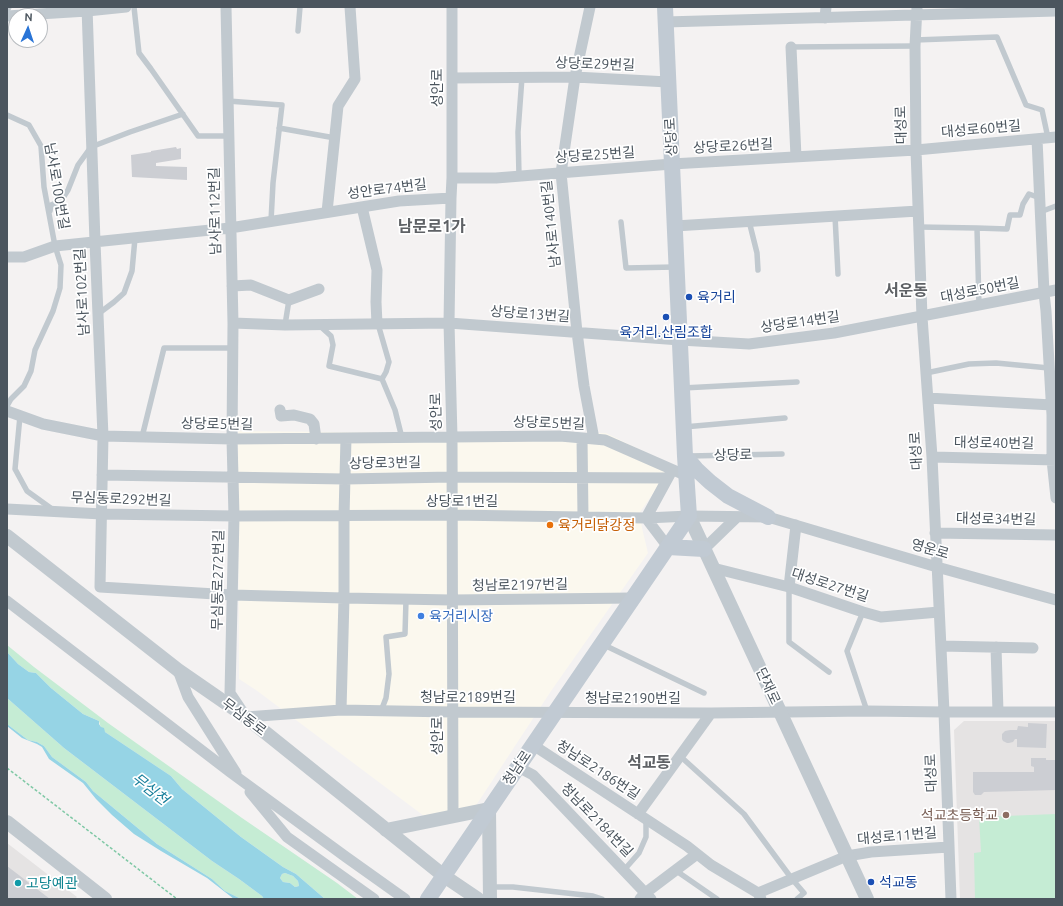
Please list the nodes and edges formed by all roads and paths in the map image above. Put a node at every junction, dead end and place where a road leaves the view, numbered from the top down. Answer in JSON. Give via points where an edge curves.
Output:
{"nodes":[{"id":1,"x":9,"y":7,"type":"edge"},
{"id":2,"x":126,"y":7,"type":"edge"},
{"id":3,"x":134,"y":7,"type":"edge"},
{"id":4,"x":226,"y":7,"type":"edge"},
{"id":5,"x":300,"y":7,"type":"edge"},
{"id":6,"x":350,"y":7,"type":"edge"},
{"id":7,"x":452,"y":7,"type":"edge"},
{"id":8,"x":590,"y":7,"type":"edge"},
{"id":9,"x":87,"y":9,"type":"edge"},
{"id":10,"x":7,"y":11,"type":"edge"},
{"id":11,"x":917,"y":11,"type":"edge"},
{"id":12,"x":1056,"y":11,"type":"edge"},
{"id":13,"x":826,"y":12,"type":"edge"},
{"id":14,"x":665,"y":14,"type":"edge"},
{"id":15,"x":7,"y":16,"type":"edge"},
{"id":16,"x":298,"y":31,"type":"dead end"},
{"id":17,"x":915,"y":43,"type":"junction"},
{"id":18,"x":791,"y":47,"type":"joint"},
{"id":19,"x":522,"y":77,"type":"junction"},
{"id":20,"x":576,"y":77,"type":"junction"},
{"id":21,"x":452,"y":78,"type":"junction"},
{"id":22,"x":668,"y":82,"type":"junction"},
{"id":23,"x":228,"y":101,"type":"junction"},
{"id":24,"x":183,"y":114,"type":"junction"},
{"id":25,"x":7,"y":115,"type":"edge"},
{"id":26,"x":280,"y":128,"type":"junction"},
{"id":27,"x":228,"y":136,"type":"junction"},
{"id":28,"x":335,"y":138,"type":"junction"},
{"id":29,"x":1047,"y":138,"type":"edge"},
{"id":30,"x":91,"y":147,"type":"junction"},
{"id":31,"x":916,"y":150,"type":"junction"},
{"id":32,"x":796,"y":157,"type":"junction"},
{"id":33,"x":672,"y":164,"type":"junction"},
{"id":34,"x":561,"y":173,"type":"junction"},
{"id":35,"x":519,"y":176,"type":"junction"},
{"id":36,"x":452,"y":178,"type":"junction"},
{"id":37,"x":451,"y":198,"type":"junction"},
{"id":38,"x":1040,"y":198,"type":"junction"},
{"id":39,"x":1056,"y":206,"type":"edge"},
{"id":40,"x":362,"y":207,"type":"junction"},
{"id":41,"x":918,"y":211,"type":"junction"},
{"id":42,"x":327,"y":212,"type":"junction"},
{"id":43,"x":1040,"y":212,"type":"junction"},
{"id":44,"x":50,"y":215,"type":"junction"},
{"id":45,"x":835,"y":216,"type":"junction"},
{"id":46,"x":272,"y":221,"type":"junction"},
{"id":47,"x":749,"y":221,"type":"junction"},
{"id":48,"x":620,"y":222,"type":"dead end"},
{"id":49,"x":675,"y":226,"type":"junction"},
{"id":50,"x":919,"y":227,"type":"junction"},
{"id":51,"x":230,"y":228,"type":"junction"},
{"id":52,"x":977,"y":228,"type":"junction"},
{"id":53,"x":135,"y":238,"type":"junction"},
{"id":54,"x":95,"y":242,"type":"junction"},
{"id":55,"x":55,"y":246,"type":"junction"},
{"id":56,"x":7,"y":257,"type":"edge"},
{"id":57,"x":677,"y":267,"type":"junction"},
{"id":58,"x":758,"y":270,"type":"dead end"},
{"id":59,"x":838,"y":274,"type":"dead end"},
{"id":60,"x":232,"y":286,"type":"junction"},
{"id":61,"x":319,"y":289,"type":"dead end"},
{"id":62,"x":1056,"y":290,"type":"edge"},
{"id":63,"x":1044,"y":293,"type":"junction"},
{"id":64,"x":289,"y":300,"type":"junction"},
{"id":65,"x":979,"y":305,"type":"junction"},
{"id":66,"x":98,"y":314,"type":"junction"},
{"id":67,"x":922,"y":317,"type":"junction"},
{"id":68,"x":233,"y":323,"type":"junction"},
{"id":69,"x":449,"y":323,"type":"junction"},
{"id":70,"x":318,"y":324,"type":"junction"},
{"id":71,"x":378,"y":324,"type":"junction"},
{"id":72,"x":285,"y":325,"type":"junction"},
{"id":73,"x":577,"y":332,"type":"junction"},
{"id":74,"x":680,"y":340,"type":"junction"},
{"id":75,"x":233,"y":348,"type":"junction"},
{"id":76,"x":1049,"y":368,"type":"junction"},
{"id":77,"x":926,"y":373,"type":"junction"},
{"id":78,"x":382,"y":379,"type":"junction"},
{"id":79,"x":797,"y":382,"type":"dead end"},
{"id":80,"x":682,"y":388,"type":"junction"},
{"id":81,"x":928,"y":398,"type":"junction"},
{"id":82,"x":1052,"y":405,"type":"junction"},
{"id":83,"x":7,"y":406,"type":"edge"},
{"id":84,"x":7,"y":410,"type":"edge"},
{"id":85,"x":280,"y":410,"type":"dead end"},
{"id":86,"x":20,"y":415,"type":"junction"},
{"id":87,"x":785,"y":418,"type":"dead end"},
{"id":88,"x":684,"y":427,"type":"junction"},
{"id":89,"x":103,"y":436,"type":"junction"},
{"id":90,"x":142,"y":437,"type":"junction"},
{"id":91,"x":452,"y":437,"type":"junction"},
{"id":92,"x":316,"y":438,"type":"junction"},
{"id":93,"x":346,"y":438,"type":"junction"},
{"id":94,"x":402,"y":438,"type":"junction"},
{"id":95,"x":582,"y":438,"type":"junction"},
{"id":96,"x":594,"y":439,"type":"junction"},
{"id":97,"x":232,"y":440,"type":"junction"},
{"id":98,"x":782,"y":454,"type":"dead end"},
{"id":99,"x":685,"y":456,"type":"junction"},
{"id":100,"x":932,"y":457,"type":"junction"},
{"id":101,"x":1054,"y":460,"type":"edge"},
{"id":102,"x":670,"y":474,"type":"junction"},
{"id":103,"x":102,"y":475,"type":"junction"},
{"id":104,"x":687,"y":476,"type":"junction"},
{"id":105,"x":233,"y":477,"type":"junction"},
{"id":106,"x":452,"y":477,"type":"junction"},
{"id":107,"x":583,"y":477,"type":"junction"},
{"id":108,"x":345,"y":479,"type":"junction"},
{"id":109,"x":1056,"y":498,"type":"edge"},
{"id":110,"x":7,"y":509,"type":"edge"},
{"id":111,"x":55,"y":512,"type":"junction"},
{"id":112,"x":102,"y":514,"type":"junction"},
{"id":113,"x":452,"y":515,"type":"junction"},
{"id":114,"x":234,"y":516,"type":"junction"},
{"id":115,"x":344,"y":516,"type":"junction"},
{"id":116,"x":689,"y":516,"type":"junction"},
{"id":117,"x":583,"y":517,"type":"junction"},
{"id":118,"x":737,"y":517,"type":"junction"},
{"id":119,"x":768,"y":517,"type":"junction"},
{"id":120,"x":646,"y":518,"type":"junction"},
{"id":121,"x":796,"y":525,"type":"junction"},
{"id":122,"x":935,"y":533,"type":"junction"},
{"id":123,"x":1056,"y":535,"type":"edge"},
{"id":124,"x":7,"y":536,"type":"edge"},
{"id":125,"x":668,"y":547,"type":"junction"},
{"id":126,"x":7,"y":549,"type":"edge"},
{"id":127,"x":704,"y":549,"type":"junction"},
{"id":128,"x":42,"y":563,"type":"junction"},
{"id":129,"x":713,"y":568,"type":"junction"},
{"id":130,"x":937,"y":568,"type":"junction"},
{"id":131,"x":100,"y":587,"type":"junction"},
{"id":132,"x":789,"y":587,"type":"junction"},
{"id":133,"x":232,"y":595,"type":"junction"},
{"id":134,"x":344,"y":598,"type":"junction"},
{"id":135,"x":633,"y":598,"type":"junction"},
{"id":136,"x":89,"y":600,"type":"junction"},
{"id":137,"x":406,"y":600,"type":"junction"},
{"id":138,"x":452,"y":600,"type":"junction"},
{"id":139,"x":1056,"y":600,"type":"edge"},
{"id":140,"x":7,"y":601,"type":"edge"},
{"id":141,"x":863,"y":612,"type":"junction"},
{"id":142,"x":939,"y":612,"type":"junction"},
{"id":143,"x":602,"y":644,"type":"junction"},
{"id":144,"x":941,"y":646,"type":"junction"},
{"id":145,"x":996,"y":647,"type":"junction"},
{"id":146,"x":1033,"y":648,"type":"dead end"},
{"id":147,"x":178,"y":670,"type":"junction"},
{"id":148,"x":829,"y":672,"type":"dead end"},
{"id":149,"x":704,"y":693,"type":"dead end"},
{"id":150,"x":341,"y":710,"type":"junction"},
{"id":151,"x":380,"y":711,"type":"junction"},
{"id":152,"x":780,"y":711,"type":"junction"},
{"id":153,"x":867,"y":711,"type":"junction"},
{"id":154,"x":452,"y":712,"type":"junction"},
{"id":155,"x":555,"y":712,"type":"junction"},
{"id":156,"x":944,"y":712,"type":"junction"},
{"id":157,"x":998,"y":712,"type":"junction"},
{"id":158,"x":1056,"y":712,"type":"edge"},
{"id":159,"x":712,"y":713,"type":"junction"},
{"id":160,"x":246,"y":717,"type":"junction"},
{"id":161,"x":533,"y":745,"type":"junction"},
{"id":162,"x":680,"y":756,"type":"junction"},
{"id":163,"x":518,"y":767,"type":"junction"},
{"id":164,"x":7,"y":768,"type":"edge"},
{"id":165,"x":240,"y":779,"type":"junction"},
{"id":166,"x":489,"y":809,"type":"junction"},
{"id":167,"x":453,"y":816,"type":"junction"},
{"id":168,"x":642,"y":817,"type":"junction"},
{"id":169,"x":7,"y":822,"type":"edge"},
{"id":170,"x":386,"y":830,"type":"junction"},
{"id":171,"x":949,"y":847,"type":"junction"},
{"id":172,"x":697,"y":854,"type":"junction"},
{"id":173,"x":846,"y":856,"type":"junction"},
{"id":174,"x":624,"y":870,"type":"junction"},
{"id":175,"x":675,"y":870,"type":"junction"},
{"id":176,"x":444,"y":876,"type":"junction"},
{"id":177,"x":792,"y":879,"type":"junction"},
{"id":178,"x":430,"y":896,"type":"edge"},
{"id":179,"x":489,"y":896,"type":"edge"},
{"id":180,"x":760,"y":896,"type":"edge"},
{"id":181,"x":645,"y":897,"type":"edge"},
{"id":182,"x":105,"y":899,"type":"edge"},
{"id":183,"x":178,"y":899,"type":"edge"},
{"id":184,"x":374,"y":899,"type":"edge"},
{"id":185,"x":405,"y":899,"type":"edge"},
{"id":186,"x":602,"y":899,"type":"edge"},
{"id":187,"x":717,"y":899,"type":"edge"},
{"id":188,"x":797,"y":899,"type":"edge"},
{"id":189,"x":867,"y":899,"type":"edge"},
{"id":190,"x":951,"y":899,"type":"edge"}],
"edges":[{"from":1,"to":10,"type":"lane"},
{"from":2,"to":9,"type":"street"},
{"from":3,"to":24,"type":"lane","via":[[139,53]]},
{"from":4,"to":23,"type":"street","name":"남사로112번길"},
{"from":5,"to":16,"type":"lane"},
{"from":6,"to":28,"type":"street","name":"성안로74번길","via":[[355,79],[338,106]]},
{"from":7,"to":21,"type":"street","name":"성안로"},
{"from":8,"to":20,"type":"street","name":"남사로140번길"},
{"from":9,"to":15,"type":"street"},
{"from":9,"to":30,"type":"street","name":"남사로102번길"},
{"from":11,"to":12,"type":"street"},
{"from":11,"to":13,"type":"street"},
{"from":11,"to":17,"type":"street","name":"대성로"},
{"from":13,"to":14,"type":"street"},
{"from":14,"to":22,"type":"main road","name":"상당로"},
{"from":17,"to":18,"type":"lane"},
{"from":17,"to":29,"type":"lane","name":"대성로60번길","via":[[997,37],[1026,105],[1042,110]]},
{"from":17,"to":31,"type":"street","name":"대성로"},
{"from":18,"to":32,"type":"street"},
{"from":19,"to":20,"type":"street","name":"상당로29번길"},
{"from":19,"to":21,"type":"street","name":"상당로29번길"},
{"from":19,"to":35,"type":"lane","via":[[518,132]]},
{"from":20,"to":22,"type":"street","name":"상당로29번길"},
{"from":20,"to":34,"type":"street","name":"남사로140번길"},
{"from":21,"to":36,"type":"street","name":"성안로"},
{"from":22,"to":33,"type":"main road","name":"상당로"},
{"from":23,"to":26,"type":"lane","via":[[282,106]]},
{"from":23,"to":27,"type":"street","name":"남사로112번길"},
{"from":24,"to":27,"type":"lane","via":[[198,136]]},
{"from":24,"to":30,"type":"lane"},
{"from":25,"to":44,"type":"lane","name":"남사로100번길","via":[[29,125],[41,146],[44,187]]},
{"from":26,"to":28,"type":"lane"},
{"from":26,"to":46,"type":"lane","via":[[273,182]]},
{"from":27,"to":51,"type":"street","name":"남사로112번길"},
{"from":28,"to":42,"type":"street","name":"성안로74번길"},
{"from":29,"to":31,"type":"street","name":"대성로60번길"},
{"from":29,"to":38,"type":"street"},
{"from":30,"to":44,"type":"lane","via":[[78,165],[68,190],[61,200],[51,206]]},
{"from":30,"to":54,"type":"street","name":"남사로102번길"},
{"from":31,"to":32,"type":"street","name":"상당로26번길"},
{"from":31,"to":41,"type":"street","name":"대성로"},
{"from":32,"to":33,"type":"street","name":"상당로26번길"},
{"from":33,"to":34,"type":"street","name":"상당로25번길"},
{"from":33,"to":49,"type":"main road","name":"상당로"},
{"from":34,"to":35,"type":"street","name":"상당로25번길"},
{"from":34,"to":73,"type":"street","name":"남사로140번길"},
{"from":35,"to":36,"type":"street","name":"상당로25번길"},
{"from":36,"to":37,"type":"street","name":"성안로"},
{"from":37,"to":40,"type":"street","name":"성안로74번길","via":[[399,201]]},
{"from":37,"to":69,"type":"street","name":"성안로"},
{"from":38,"to":43,"type":"street"},
{"from":38,"to":52,"type":"lane","via":[[1029,194],[1020,215],[1010,215],[1007,229]]},
{"from":39,"to":43,"type":"lane"},
{"from":40,"to":42,"type":"street","name":"성안로74번길"},
{"from":40,"to":71,"type":"street","via":[[377,270]]},
{"from":41,"to":45,"type":"street"},
{"from":41,"to":50,"type":"street","name":"대성로"},
{"from":42,"to":46,"type":"street","name":"성안로74번길"},
{"from":43,"to":63,"type":"street"},
{"from":44,"to":55,"type":"lane","name":"남사로100번길"},
{"from":45,"to":47,"type":"street"},
{"from":45,"to":59,"type":"lane"},
{"from":46,"to":51,"type":"street","name":"성안로74번길"},
{"from":47,"to":49,"type":"street"},
{"from":47,"to":58,"type":"lane","via":[[757,253]]},
{"from":48,"to":57,"type":"lane","via":[[626,268]]},
{"from":49,"to":57,"type":"main road","name":"상당로"},
{"from":50,"to":52,"type":"lane"},
{"from":50,"to":67,"type":"street","name":"대성로"},
{"from":51,"to":53,"type":"street","name":"성안로74번길"},
{"from":51,"to":60,"type":"street","name":"남사로112번길"},
{"from":52,"to":65,"type":"lane"},
{"from":53,"to":54,"type":"street","name":"성안로74번길"},
{"from":53,"to":66,"type":"lane","via":[[132,271],[124,293]]},
{"from":54,"to":55,"type":"street","name":"성안로74번길"},
{"from":54,"to":66,"type":"street","name":"남사로102번길"},
{"from":55,"to":56,"type":"street","name":"성안로74번길","via":[[24,257]]},
{"from":55,"to":83,"type":"lane","name":"남사로100번길","via":[[61,265],[60,288],[53,311],[35,350],[31,371],[24,386]]},
{"from":57,"to":74,"type":"main road","name":"상당로"},
{"from":60,"to":64,"type":"street","via":[[250,285]]},
{"from":60,"to":68,"type":"street","name":"남사로112번길"},
{"from":61,"to":64,"type":"street"},
{"from":62,"to":63,"type":"street","name":"대성로50번길"},
{"from":63,"to":65,"type":"street","name":"대성로50번길"},
{"from":63,"to":76,"type":"street"},
{"from":64,"to":72,"type":"lane"},
{"from":65,"to":67,"type":"street","name":"대성로50번길"},
{"from":66,"to":89,"type":"street","name":"남사로102번길"},
{"from":67,"to":74,"type":"street","name":"상당로14번길","via":[[834,333],[750,344]]},
{"from":67,"to":77,"type":"street","name":"대성로"},
{"from":68,"to":72,"type":"street","name":"상당로13번길"},
{"from":68,"to":75,"type":"street","name":"남사로112번길"},
{"from":69,"to":71,"type":"street","name":"상당로13번길"},
{"from":69,"to":73,"type":"street","name":"상당로13번길"},
{"from":69,"to":91,"type":"street","name":"성안로"},
{"from":70,"to":71,"type":"street","name":"상당로13번길"},
{"from":70,"to":72,"type":"street","name":"상당로13번길"},
{"from":70,"to":78,"type":"lane","via":[[331,336],[333,345],[329,366]]},
{"from":71,"to":78,"type":"lane","via":[[389,362]]},
{"from":73,"to":74,"type":"street","name":"상당로13번길"},
{"from":73,"to":96,"type":"street","name":"남사로140번길"},
{"from":74,"to":80,"type":"main road","name":"상당로"},
{"from":75,"to":90,"type":"lane","via":[[164,348]]},
{"from":75,"to":97,"type":"street","name":"남사로112번길"},
{"from":76,"to":77,"type":"lane","via":[[996,363],[969,364]]},
{"from":76,"to":82,"type":"street"},
{"from":77,"to":81,"type":"street","name":"대성로"},
{"from":78,"to":94,"type":"lane","via":[[395,410]]},
{"from":79,"to":80,"type":"lane"},
{"from":80,"to":88,"type":"main road","name":"상당로"},
{"from":81,"to":82,"type":"street"},
{"from":81,"to":100,"type":"street","name":"대성로"},
{"from":82,"to":101,"type":"street"},
{"from":84,"to":86,"type":"street","name":"상당로5번길"},
{"from":85,"to":92,"type":"street","via":[[282,416],[294,415],[310,419],[314,424]]},
{"from":86,"to":89,"type":"street","name":"상당로5번길","via":[[43,424]]},
{"from":86,"to":111,"type":"lane","via":[[15,469],[27,491]]},
{"from":87,"to":88,"type":"lane"},
{"from":88,"to":99,"type":"main road","name":"상당로"},
{"from":89,"to":90,"type":"street","name":"상당로5번길"},
{"from":89,"to":103,"type":"street","name":"남사로102번길"},
{"from":90,"to":97,"type":"street","name":"상당로5번길"},
{"from":91,"to":94,"type":"street","name":"상당로5번길"},
{"from":91,"to":95,"type":"street","name":"상당로5번길"},
{"from":91,"to":106,"type":"street","name":"성안로"},
{"from":92,"to":93,"type":"street","name":"상당로5번길"},
{"from":92,"to":97,"type":"street","name":"상당로5번길"},
{"from":93,"to":94,"type":"street","name":"상당로5번길"},
{"from":93,"to":108,"type":"street"},
{"from":95,"to":96,"type":"street","name":"상당로5번길"},
{"from":95,"to":107,"type":"street"},
{"from":96,"to":102,"type":"street","name":"상당로5번길","via":[[605,440]]},
{"from":97,"to":105,"type":"street","name":"무심동로272번길"},
{"from":98,"to":99,"type":"lane","name":"상당로"},
{"from":99,"to":104,"type":"main road","name":"상당로"},
{"from":99,"to":119,"type":"main road","via":[[722,491]]},
{"from":100,"to":101,"type":"street","name":"대성로40번길"},
{"from":100,"to":122,"type":"street","name":"대성로"},
{"from":101,"to":109,"type":"street"},
{"from":102,"to":104,"type":"street","name":"상당로5번길"},
{"from":102,"to":107,"type":"street","name":"상당로3번길"},
{"from":102,"to":120,"type":"street"},
{"from":103,"to":105,"type":"street","name":"상당로3번길"},
{"from":103,"to":112,"type":"street","name":"남사로102번길"},
{"from":104,"to":116,"type":"main road","name":"상당로"},
{"from":105,"to":108,"type":"street","name":"상당로3번길"},
{"from":105,"to":114,"type":"street","name":"무심동로272번길"},
{"from":106,"to":107,"type":"street","name":"상당로3번길"},
{"from":106,"to":108,"type":"street","name":"상당로3번길"},
{"from":106,"to":113,"type":"street","name":"성안로"},
{"from":107,"to":117,"type":"street"},
{"from":108,"to":115,"type":"street"},
{"from":110,"to":111,"type":"street","name":"무심동로292번길"},
{"from":111,"to":112,"type":"street","name":"무심동로292번길"},
{"from":112,"to":114,"type":"street","name":"무심동로292번길"},
{"from":112,"to":131,"type":"street","name":"남사로102번길"},
{"from":113,"to":115,"type":"street","name":"상당로1번길"},
{"from":113,"to":117,"type":"street","name":"상당로1번길"},
{"from":113,"to":138,"type":"street","name":"성안로"},
{"from":114,"to":115,"type":"street","name":"상당로1번길"},
{"from":114,"to":133,"type":"street","name":"무심동로272번길"},
{"from":115,"to":134,"type":"street"},
{"from":116,"to":118,"type":"street","name":"영운로"},
{"from":116,"to":120,"type":"street","name":"상당로1번길"},
{"from":116,"to":125,"type":"main road","name":"청남로"},
{"from":116,"to":127,"type":"street","name":"단재로"},
{"from":117,"to":120,"type":"street","name":"상당로1번길"},
{"from":118,"to":119,"type":"street","name":"영운로"},
{"from":118,"to":127,"type":"street"},
{"from":119,"to":121,"type":"street","name":"영운로"},
{"from":120,"to":125,"type":"street"},
{"from":121,"to":130,"type":"street","name":"영운로"},
{"from":121,"to":132,"type":"street"},
{"from":122,"to":123,"type":"street","name":"대성로34번길"},
{"from":122,"to":130,"type":"street","name":"대성로"},
{"from":124,"to":128,"type":"street","name":"무심동로"},
{"from":125,"to":127,"type":"main road"},
{"from":125,"to":135,"type":"main road","name":"청남로"},
{"from":126,"to":128,"type":"street"},
{"from":127,"to":129,"type":"street","name":"단재로"},
{"from":128,"to":136,"type":"street","name":"무심동로"},
{"from":129,"to":132,"type":"street","name":"대성로27번길"},
{"from":129,"to":152,"type":"street","name":"단재로"},
{"from":130,"to":139,"type":"street","name":"영운로"},
{"from":130,"to":142,"type":"street","name":"대성로"},
{"from":131,"to":133,"type":"street","name":"청남로2197번길"},
{"from":131,"to":136,"type":"street"},
{"from":132,"to":141,"type":"street","name":"대성로27번길"},
{"from":132,"to":148,"type":"lane","via":[[789,642]]},
{"from":133,"to":134,"type":"street","name":"청남로2197번길"},
{"from":133,"to":160,"type":"street","name":"무심동로272번길","via":[[230,694]]},
{"from":134,"to":137,"type":"street","name":"청남로2197번길"},
{"from":134,"to":150,"type":"street"},
{"from":135,"to":138,"type":"street","name":"청남로2197번길"},
{"from":135,"to":143,"type":"main road","name":"청남로"},
{"from":136,"to":147,"type":"street","name":"무심동로"},
{"from":137,"to":138,"type":"street","name":"청남로2197번길"},
{"from":137,"to":151,"type":"lane","via":[[405,634],[386,637],[389,674],[386,698]]},
{"from":138,"to":154,"type":"street","name":"성안로"},
{"from":140,"to":165,"type":"street"},
{"from":141,"to":142,"type":"street","name":"대성로27번길","via":[[881,617]]},
{"from":141,"to":153,"type":"lane","via":[[846,651]]},
{"from":142,"to":144,"type":"street","name":"대성로"},
{"from":143,"to":149,"type":"lane"},
{"from":143,"to":155,"type":"main road","name":"청남로"},
{"from":144,"to":145,"type":"street"},
{"from":144,"to":156,"type":"street","name":"대성로"},
{"from":145,"to":146,"type":"street"},
{"from":145,"to":157,"type":"street"},
{"from":147,"to":160,"type":"street","name":"무심동로"},
{"from":147,"to":165,"type":"street","via":[[188,697]]},
{"from":150,"to":151,"type":"street","name":"청남로2189번길"},
{"from":150,"to":160,"type":"street","name":"청남로2189번길"},
{"from":151,"to":154,"type":"street","name":"청남로2189번길"},
{"from":152,"to":153,"type":"street","name":"청남로2190번길"},
{"from":152,"to":159,"type":"street","name":"청남로2190번길"},
{"from":152,"to":173,"type":"street","name":"단재로"},
{"from":153,"to":156,"type":"street","name":"청남로2190번길"},
{"from":154,"to":155,"type":"street","name":"청남로2189번길"},
{"from":154,"to":167,"type":"street","name":"성안로"},
{"from":155,"to":159,"type":"street","name":"청남로2190번길"},
{"from":155,"to":161,"type":"main road","name":"청남로"},
{"from":156,"to":157,"type":"street","name":"청남로2190번길"},
{"from":156,"to":171,"type":"street","name":"대성로"},
{"from":157,"to":158,"type":"street","name":"청남로2190번길"},
{"from":159,"to":162,"type":"street"},
{"from":160,"to":170,"type":"street","name":"무심동로"},
{"from":161,"to":163,"type":"main road","name":"청남로"},
{"from":161,"to":168,"type":"street","name":"청남로2186번길"},
{"from":162,"to":168,"type":"street"},
{"from":162,"to":177,"type":"lane","via":[[744,814]]},
{"from":163,"to":166,"type":"main road","name":"청남로"},
{"from":163,"to":174,"type":"street","name":"청남로2184번길","via":[[533,776]]},
{"from":164,"to":183,"type":"path"},
{"from":165,"to":184,"type":"street","via":[[287,837]]},
{"from":165,"to":185,"type":"street"},
{"from":166,"to":167,"type":"street"},
{"from":166,"to":176,"type":"main road","name":"청남로"},
{"from":166,"to":179,"type":"street"},
{"from":167,"to":170,"type":"street"},
{"from":168,"to":172,"type":"street","name":"청남로2186번길"},
{"from":168,"to":174,"type":"lane","name":"청남로2186번길","via":[[646,837],[639,853]]},
{"from":169,"to":182,"type":"street"},
{"from":170,"to":176,"type":"street","name":"무심동로"},
{"from":171,"to":173,"type":"street","name":"대성로11번길"},
{"from":171,"to":190,"type":"street","name":"대성로"},
{"from":172,"to":175,"type":"street"},
{"from":172,"to":180,"type":"street","name":"청남로2186번길"},
{"from":173,"to":177,"type":"street"},
{"from":173,"to":189,"type":"street","name":"단재로"},
{"from":174,"to":181,"type":"street","name":"청남로2184번길"},
{"from":175,"to":181,"type":"street"},
{"from":175,"to":187,"type":"lane"},
{"from":176,"to":178,"type":"main road","name":"청남로"},
{"from":176,"to":179,"type":"street","name":"무심동로"},
{"from":177,"to":180,"type":"street"},
{"from":177,"to":188,"type":"lane","via":[[804,893]]},
{"from":179,"to":186,"type":"lane","via":[[514,887]]}]}
